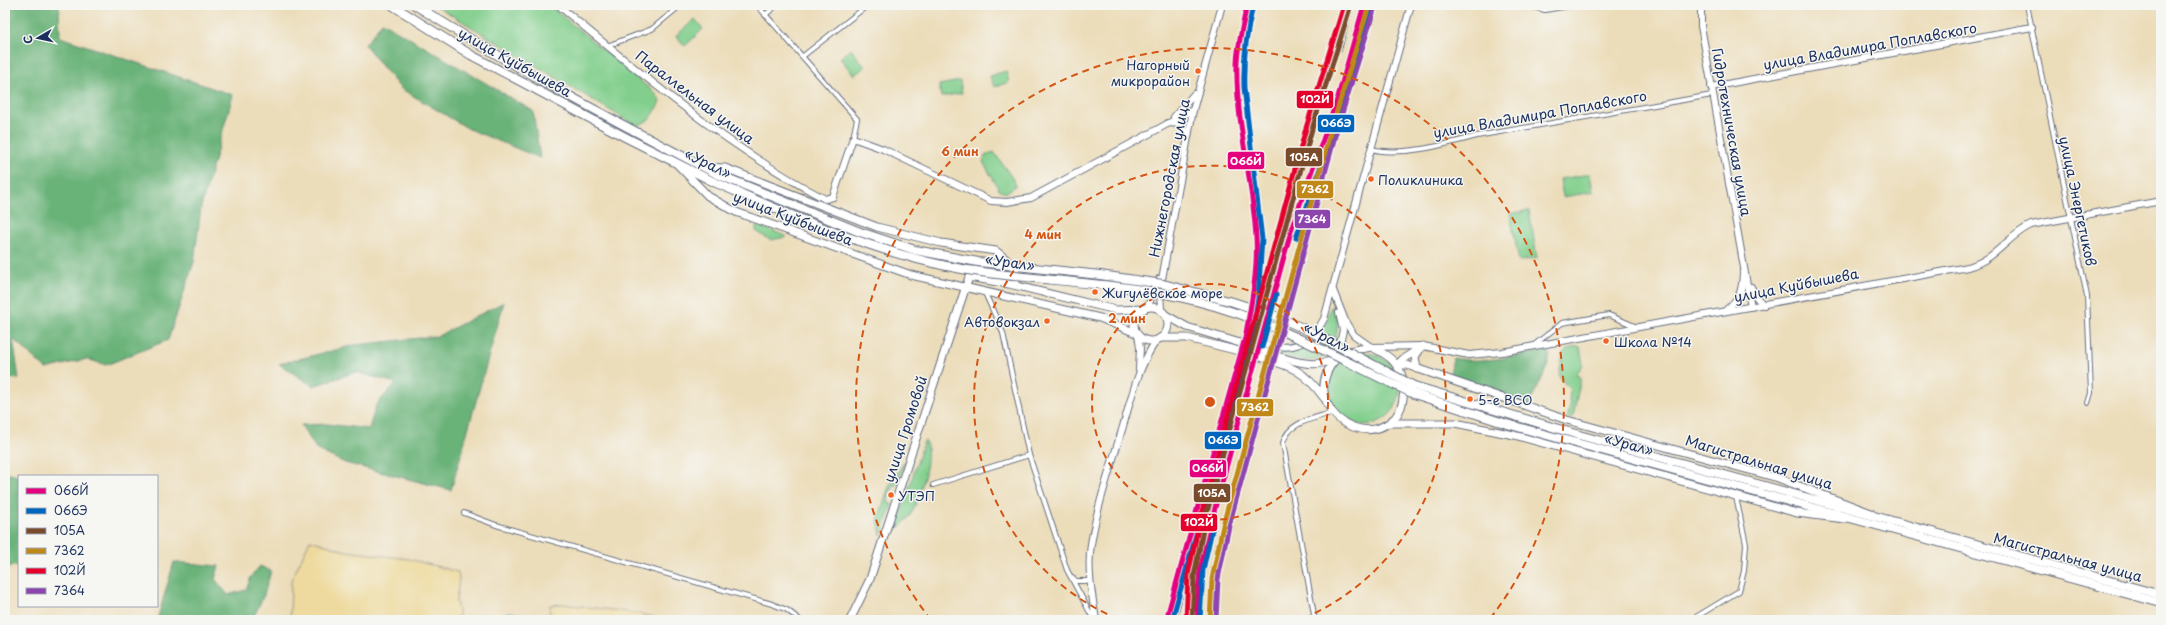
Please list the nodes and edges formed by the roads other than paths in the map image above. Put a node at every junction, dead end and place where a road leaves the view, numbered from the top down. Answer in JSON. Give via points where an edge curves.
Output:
{"nodes":[{"id":1,"x":392,"y":5,"type":"edge"},
{"id":2,"x":415,"y":5,"type":"edge"},
{"id":3,"x":558,"y":5,"type":"edge"},
{"id":4,"x":681,"y":5,"type":"edge"},
{"id":5,"x":757,"y":5,"type":"edge"},
{"id":6,"x":777,"y":5,"type":"edge"},
{"id":7,"x":868,"y":5,"type":"edge"},
{"id":8,"x":1222,"y":5,"type":"edge"},
{"id":9,"x":1411,"y":5,"type":"edge"},
{"id":10,"x":1526,"y":5,"type":"edge"},
{"id":11,"x":1574,"y":5,"type":"edge"},
{"id":12,"x":1701,"y":5,"type":"edge"},
{"id":13,"x":2027,"y":5,"type":"edge"},
{"id":14,"x":765,"y":15,"type":"junction"},
{"id":15,"x":2032,"y":27,"type":"junction"},
{"id":16,"x":607,"y":46,"type":"junction"},
{"id":17,"x":803,"y":56,"type":"junction"},
{"id":18,"x":1711,"y":87,"type":"junction"},
{"id":19,"x":1198,"y":88,"type":"junction"},
{"id":20,"x":1712,"y":95,"type":"junction"},
{"id":21,"x":1192,"y":110,"type":"junction"},
{"id":22,"x":1166,"y":123,"type":"junction"},
{"id":23,"x":1187,"y":136,"type":"junction"},
{"id":24,"x":853,"y":138,"type":"junction"},
{"id":25,"x":1371,"y":149,"type":"junction"},
{"id":26,"x":672,"y":160,"type":"junction"},
{"id":27,"x":704,"y":167,"type":"junction"},
{"id":28,"x":715,"y":178,"type":"junction"},
{"id":29,"x":2161,"y":201,"type":"edge"},
{"id":30,"x":2070,"y":218,"type":"junction"},
{"id":31,"x":1743,"y":263,"type":"junction"},
{"id":32,"x":1164,"y":265,"type":"junction"},
{"id":33,"x":1025,"y":288,"type":"junction"},
{"id":34,"x":966,"y":289,"type":"junction"},
{"id":35,"x":1333,"y":290,"type":"junction"},
{"id":36,"x":985,"y":293,"type":"junction"},
{"id":37,"x":1764,"y":304,"type":"junction"},
{"id":38,"x":1750,"y":307,"type":"junction"},
{"id":39,"x":1146,"y":308,"type":"junction"},
{"id":40,"x":1162,"y":312,"type":"junction"},
{"id":41,"x":1724,"y":312,"type":"junction"},
{"id":42,"x":1639,"y":328,"type":"junction"},
{"id":43,"x":1137,"y":334,"type":"junction"},
{"id":44,"x":1159,"y":339,"type":"junction"},
{"id":45,"x":1241,"y":342,"type":"tunnel mouth"},
{"id":46,"x":1423,"y":346,"type":"junction"},
{"id":47,"x":1371,"y":347,"type":"junction"},
{"id":48,"x":1532,"y":347,"type":"junction"},
{"id":49,"x":1239,"y":351,"type":"tunnel mouth"},
{"id":50,"x":1263,"y":351,"type":"junction"},
{"id":51,"x":1337,"y":358,"type":"junction"},
{"id":52,"x":1397,"y":365,"type":"junction"},
{"id":53,"x":1418,"y":369,"type":"junction"},
{"id":54,"x":1139,"y":374,"type":"junction"},
{"id":55,"x":1324,"y":398,"type":"junction"},
{"id":56,"x":2088,"y":403,"type":"dead end"},
{"id":57,"x":1331,"y":413,"type":"junction"},
{"id":58,"x":1389,"y":423,"type":"junction"},
{"id":59,"x":1029,"y":454,"type":"junction"},
{"id":60,"x":934,"y":485,"type":"dead end"},
{"id":61,"x":1736,"y":497,"type":"junction"},
{"id":62,"x":1797,"y":500,"type":"junction"},
{"id":63,"x":464,"y":513,"type":"dead end"},
{"id":64,"x":1855,"y":520,"type":"junction"},
{"id":65,"x":1899,"y":524,"type":"junction"},
{"id":66,"x":1067,"y":570,"type":"junction"},
{"id":67,"x":1090,"y":581,"type":"junction"},
{"id":68,"x":2161,"y":595,"type":"edge"},
{"id":69,"x":2161,"y":602,"type":"edge"},
{"id":70,"x":800,"y":620,"type":"edge"},
{"id":71,"x":850,"y":620,"type":"edge"},
{"id":72,"x":1095,"y":620,"type":"edge"},
{"id":73,"x":1314,"y":620,"type":"edge"},
{"id":74,"x":1691,"y":620,"type":"edge"}],
"edges":[{"from":1,"to":26,"type":"highway","name":"улица Куйбышева","via":[[471,55]]},
{"from":2,"to":27,"type":"highway","name":"улица Куйбышева","via":[[479,46],[559,91]]},
{"from":3,"to":16,"type":"main road","name":"Параллельная улица"},
{"from":4,"to":16,"type":"street","via":[[652,30]]},
{"from":5,"to":14,"type":"street"},
{"from":6,"to":14,"type":"street"},
{"from":7,"to":17,"type":"street","via":[[864,11]]},
{"from":8,"to":19,"type":"main road","name":"Нижнегородская улица"},
{"from":9,"to":25,"type":"main road"},
{"from":10,"to":11,"type":"street","via":[[1545,10]]},
{"from":12,"to":18,"type":"main road","name":"Гидротехническая улица","via":[[1700,26]]},
{"from":13,"to":15,"type":"street","name":"улица Энергетиков"},
{"from":14,"to":17,"type":"street"},
{"from":15,"to":18,"type":"main road","name":"улица Владимира Поплавского"},
{"from":15,"to":30,"type":"street","name":"улица Энергетиков"},
{"from":16,"to":24,"type":"main road","name":"Параллельная улица","via":[[708,125],[798,185],[825,199],[833,196]]},
{"from":17,"to":24,"type":"street","via":[[857,119]]},
{"from":18,"to":20,"type":"main road","name":"Гидротехническая улица"},
{"from":19,"to":21,"type":"main road","name":"Нижнегородская улица"},
{"from":19,"to":22,"type":"main road","via":[[1190,101]]},
{"from":20,"to":25,"type":"street","name":"улица Владимира Поплавского","via":[[1477,136],[1447,144],[1401,151]]},
{"from":20,"to":31,"type":"main road","name":"Гидротехническая улица"},
{"from":21,"to":22,"type":"main road"},
{"from":21,"to":23,"type":"main road","name":"Нижнегородская улица"},
{"from":22,"to":23,"type":"main road","via":[[1178,123],[1184,128]]},
{"from":22,"to":24,"type":"main road","name":"Нижнегородская улица","via":[[1031,198],[1007,202],[991,201],[972,194]]},
{"from":23,"to":32,"type":"main road","name":"Нижнегородская улица"},
{"from":25,"to":35,"type":"main road"},
{"from":26,"to":28,"type":"highway","name":"«Урал»"},
{"from":26,"to":34,"type":"main road","name":"улица Куйбышева","via":[[708,196],[736,212],[911,276]]},
{"from":27,"to":28,"type":"highway"},
{"from":27,"to":33,"type":"main road","name":"улица Куйбышева","via":[[725,168],[877,227],[907,236],[996,251],[1007,260],[1016,279]]},
{"from":28,"to":62,"type":"highway","name":"«Урал»","bridge":true,"via":[[858,240],[912,258],[961,269],[1143,290],[1195,300],[1237,312],[1306,340],[1414,394],[1456,408],[1507,424]]},
{"from":29,"to":30,"type":"main road","name":"улица Куйбышева"},
{"from":30,"to":37,"type":"main road","name":"улица Куйбышева","via":[[2024,228],[1995,254],[1968,268]]},
{"from":30,"to":56,"type":"street","name":"улица Энергетиков","via":[[2087,296],[2091,393]]},
{"from":31,"to":37,"type":"main road","via":[[1752,292]]},
{"from":31,"to":38,"type":"main road"},
{"from":31,"to":41,"type":"main road","via":[[1742,290],[1737,301]]},
{"from":32,"to":39,"type":"main road"},
{"from":32,"to":40,"type":"main road","name":"Нижнегородская улица","via":[[1160,290]]},
{"from":33,"to":34,"type":"main road","name":"улица Громовой","via":[[969,277]]},
{"from":33,"to":39,"type":"main road","via":[[1116,310]]},
{"from":34,"to":36,"type":"main road","name":"улица Куйбышева"},
{"from":34,"to":71,"type":"main road","name":"улица Громовой","via":[[870,579]]},
{"from":35,"to":47,"type":"main road","via":[[1346,323],[1354,335]]},
{"from":35,"to":50,"type":"main road","via":[[1324,319],[1310,338],[1300,345]]},
{"from":35,"to":51,"type":"main road","via":[[1343,330]]},
{"from":36,"to":43,"type":"main road","name":"улица Куйбышева","via":[[1100,318]]},
{"from":36,"to":59,"type":"street","via":[[1003,333]]},
{"from":37,"to":38,"type":"main road","name":"улица Куйбышева"},
{"from":38,"to":41,"type":"main road","name":"улица Куйбышева"},
{"from":39,"to":40,"type":"main road"},
{"from":39,"to":43,"type":"main road","via":[[1134,319]]},
{"from":40,"to":44,"type":"main road","via":[[1167,326]]},
{"from":40,"to":45,"type":"main road","via":[[1187,327]]},
{"from":41,"to":42,"type":"main road","name":"улица Куйбышева"},
{"from":42,"to":48,"type":"main road","name":"улица Куйбышева"},
{"from":42,"to":48,"type":"street","via":[[1609,315],[1566,322]]},
{"from":43,"to":44,"type":"main road","via":[[1147,341]]},
{"from":43,"to":54,"type":"main road"},
{"from":44,"to":49,"type":"main road","via":[[1187,338]]},
{"from":44,"to":54,"type":"main road","via":[[1150,349]]},
{"from":46,"to":47,"type":"main road","name":"улица Куйбышева"},
{"from":46,"to":48,"type":"main road","name":"улица Куйбышева","via":[[1469,355]]},
{"from":46,"to":52,"type":"main road"},
{"from":46,"to":53,"type":"main road","via":[[1415,357]]},
{"from":47,"to":51,"type":"main road","via":[[1348,352]]},
{"from":47,"to":52,"type":"main road","via":[[1388,356]]},
{"from":50,"to":51,"type":"main road","via":[[1315,364]]},
{"from":50,"to":55,"type":"main road","via":[[1299,370],[1313,382]]},
{"from":51,"to":55,"type":"main road","via":[[1327,374]]},
{"from":52,"to":53,"type":"main road","name":"Магистральная улица"},
{"from":52,"to":58,"type":"main road","via":[[1405,388],[1403,402]]},
{"from":53,"to":65,"type":"main road","name":"Магистральная улица","via":[[1567,420],[1778,478]]},
{"from":54,"to":67,"type":"main road","via":[[1104,490],[1091,544]]},
{"from":55,"to":57,"type":"main road"},
{"from":57,"to":58,"type":"main road","via":[[1342,423],[1355,428],[1370,429]]},
{"from":57,"to":73,"type":"street","via":[[1292,427],[1285,434],[1283,443]]},
{"from":58,"to":61,"type":"main road","name":"Магистральная улица","via":[[1455,422],[1514,435]]},
{"from":59,"to":60,"type":"street"},
{"from":59,"to":66,"type":"street"},
{"from":61,"to":64,"type":"main road","name":"Магистральная улица","via":[[1797,513]]},
{"from":61,"to":74,"type":"street","via":[[1746,544],[1739,591]]},
{"from":62,"to":64,"type":"highway","name":"«Урал»"},
{"from":62,"to":65,"type":"highway","name":"«Урал»"},
{"from":63,"to":70,"type":"street","via":[[496,525],[772,604],[787,610]]},
{"from":64,"to":69,"type":"highway","name":"Магистральная улица"},
{"from":65,"to":68,"type":"highway","name":"Магистральная улица"},
{"from":66,"to":67,"type":"street","via":[[1076,581]]},
{"from":66,"to":72,"type":"street"},
{"from":67,"to":72,"type":"main road"}]}
